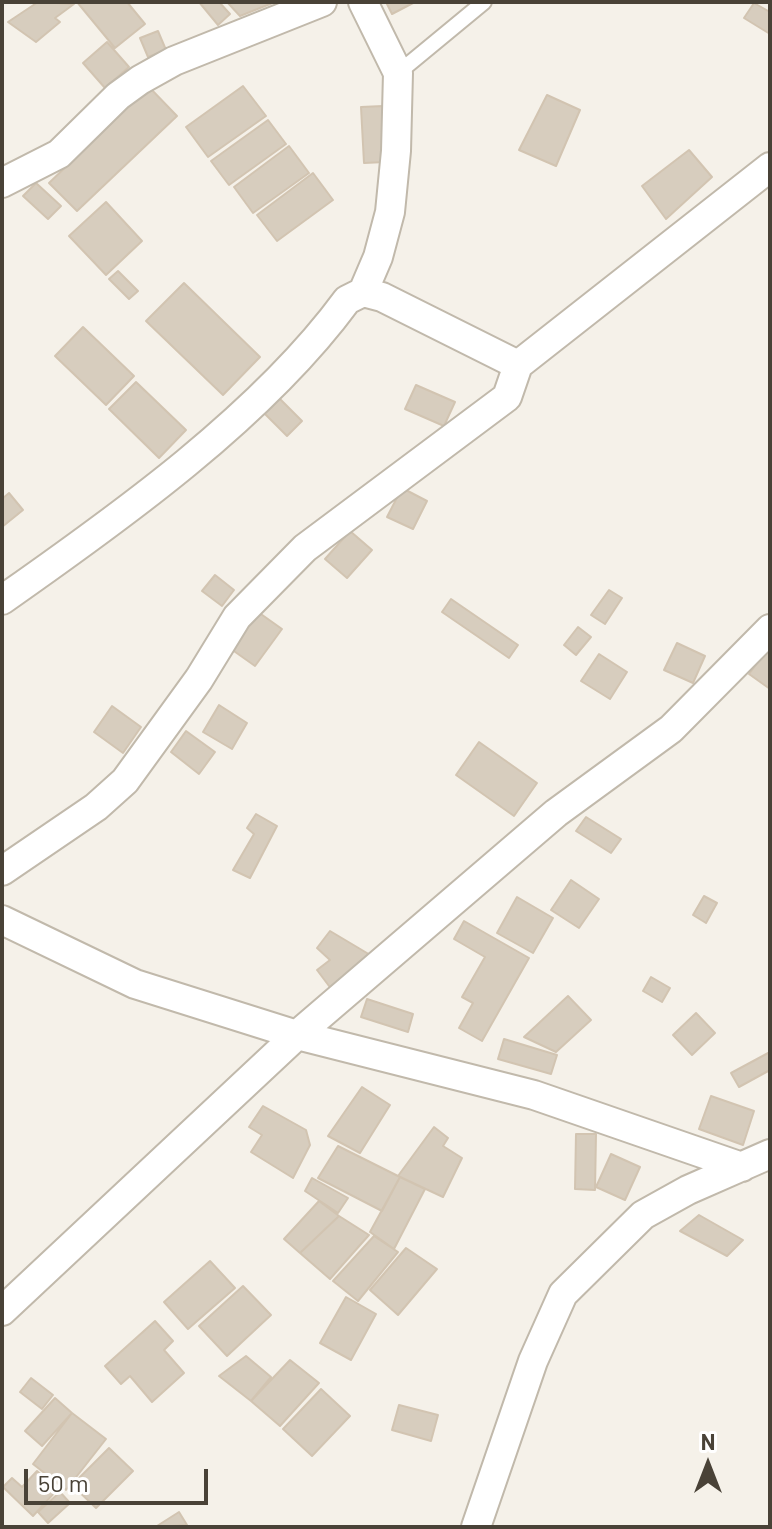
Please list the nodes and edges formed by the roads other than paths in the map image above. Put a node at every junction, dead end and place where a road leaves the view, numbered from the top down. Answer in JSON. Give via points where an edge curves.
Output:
{"nodes":[{"id":1,"x":322,"y":2,"type":"edge"},
{"id":2,"x":363,"y":2,"type":"edge"},
{"id":3,"x":484,"y":2,"type":"edge"},
{"id":4,"x":398,"y":73,"type":"junction"},
{"id":5,"x":770,"y":167,"type":"edge"},
{"id":6,"x":2,"y":183,"type":"edge"},
{"id":7,"x":363,"y":292,"type":"junction"},
{"id":8,"x":518,"y":365,"type":"junction"},
{"id":9,"x":2,"y":600,"type":"edge"},
{"id":10,"x":770,"y":629,"type":"edge"},
{"id":11,"x":2,"y":871,"type":"edge"},
{"id":12,"x":2,"y":920,"type":"edge"},
{"id":13,"x":297,"y":1035,"type":"junction"},
{"id":14,"x":770,"y":1154,"type":"edge"},
{"id":15,"x":742,"y":1167,"type":"junction"},
{"id":16,"x":2,"y":1311,"type":"edge"},
{"id":17,"x":476,"y":1527,"type":"edge"}],
"edges":[{"from":1,"to":6,"type":"street","via":[[174,61],[140,80],[59,154]]},
{"from":2,"to":4,"type":"street"},
{"from":3,"to":4,"type":"lane"},
{"from":4,"to":7,"type":"street","via":[[390,212]]},
{"from":5,"to":8,"type":"street"},
{"from":7,"to":8,"type":"street"},
{"from":7,"to":9,"type":"street","via":[[347,300],[261,395],[193,456]]},
{"from":8,"to":11,"type":"street","via":[[507,397],[305,548],[237,617],[125,781]]},
{"from":10,"to":13,"type":"street","via":[[671,729],[556,813]]},
{"from":12,"to":13,"type":"street","via":[[135,984]]},
{"from":13,"to":15,"type":"street","via":[[534,1095]]},
{"from":13,"to":16,"type":"street"},
{"from":14,"to":15,"type":"street"},
{"from":15,"to":17,"type":"street","via":[[643,1215],[563,1294],[533,1361]]}]}
